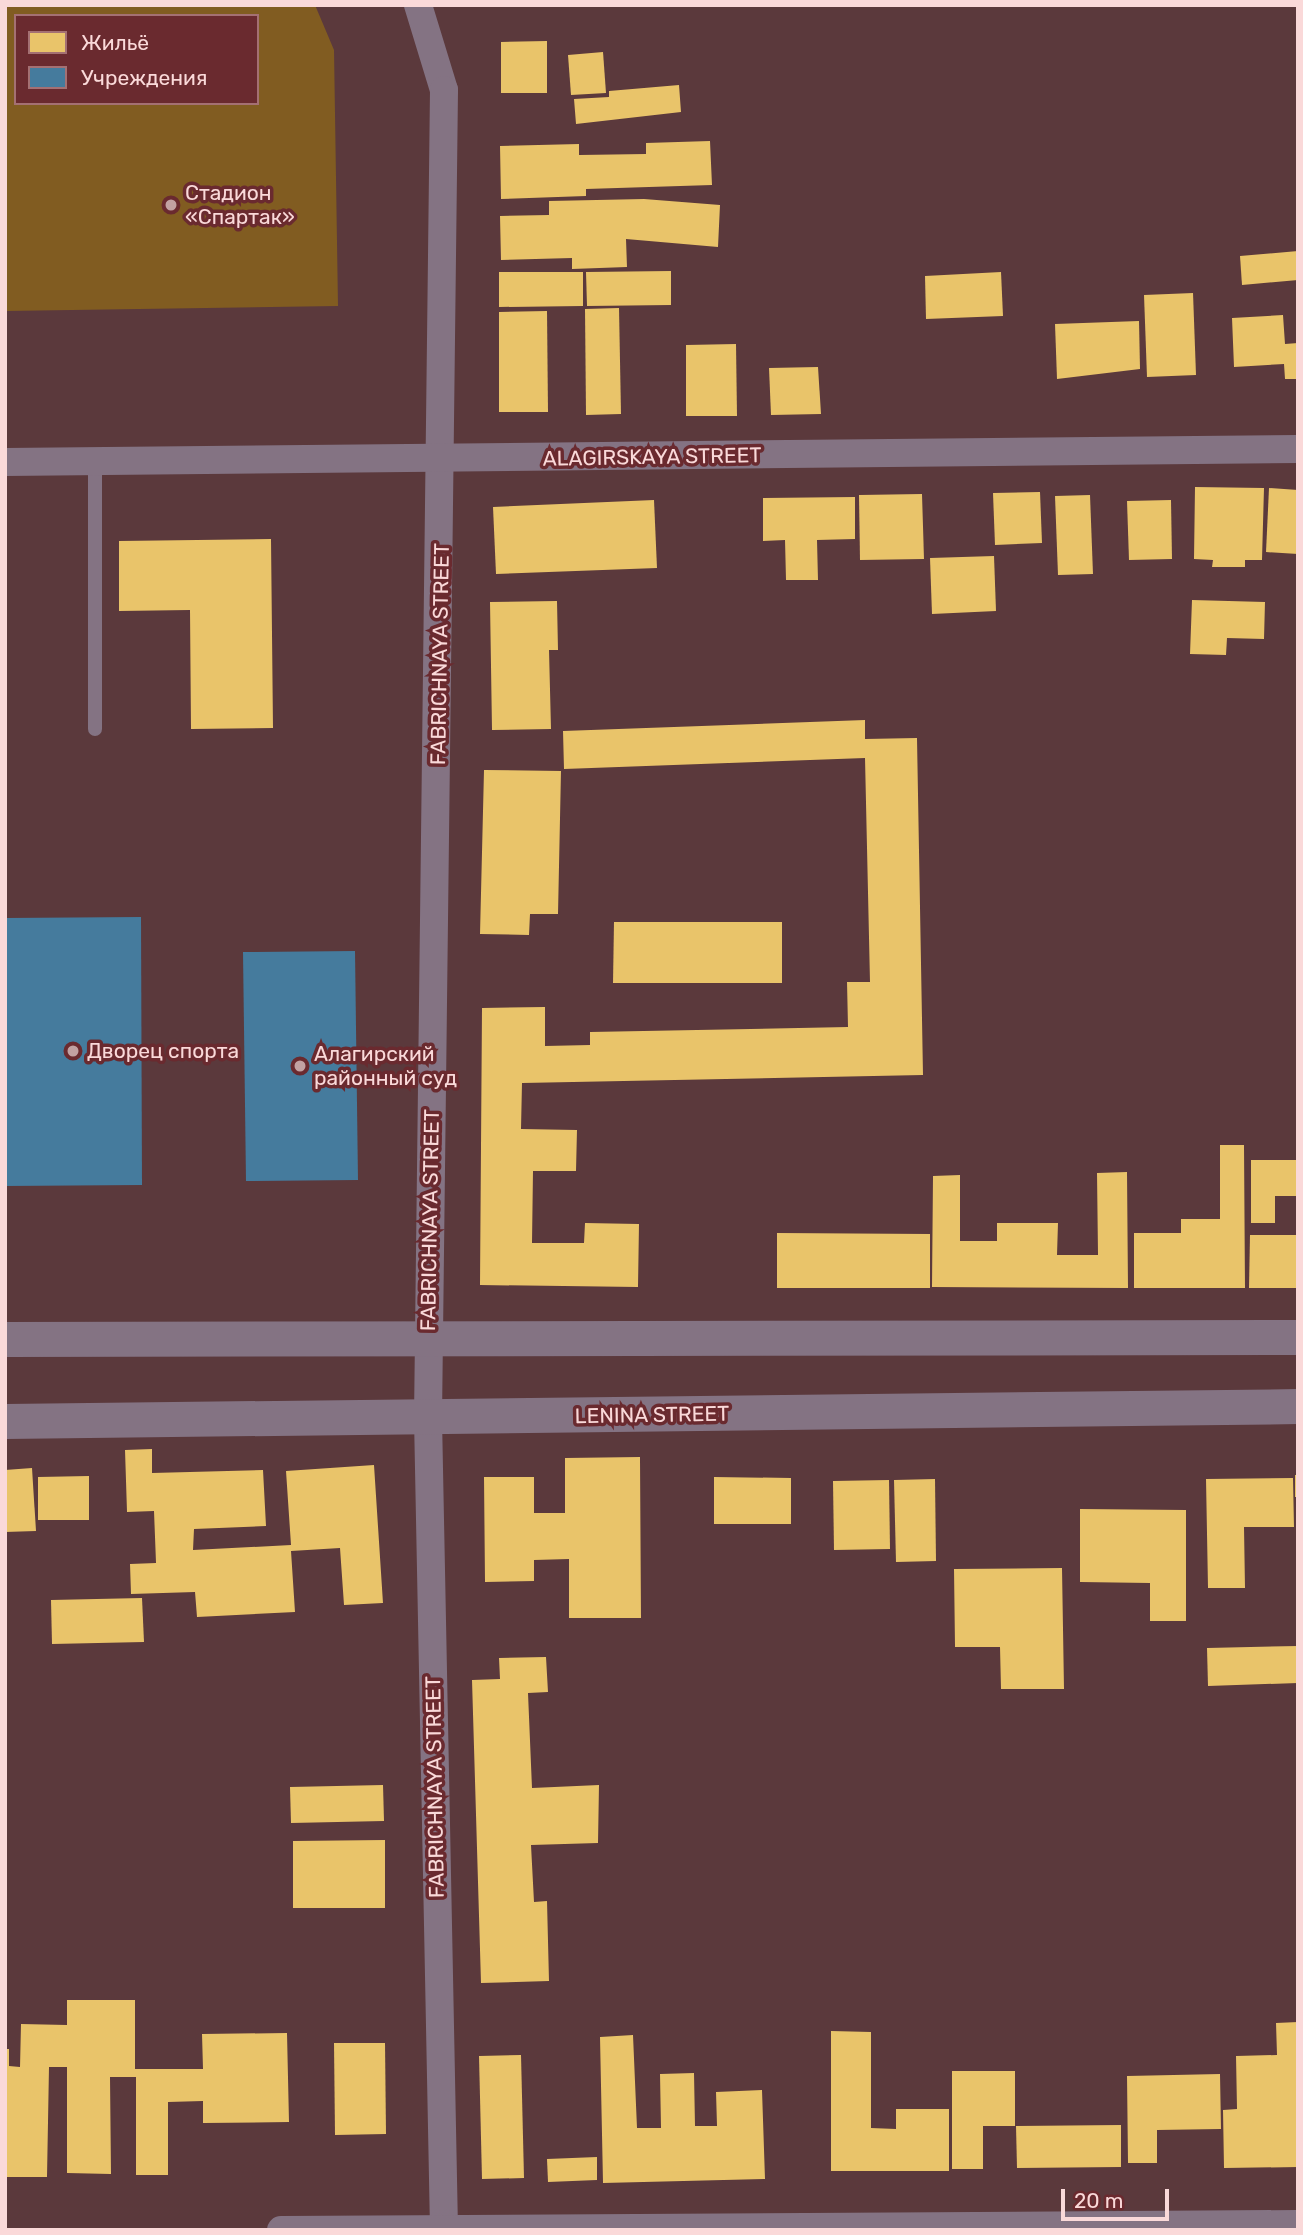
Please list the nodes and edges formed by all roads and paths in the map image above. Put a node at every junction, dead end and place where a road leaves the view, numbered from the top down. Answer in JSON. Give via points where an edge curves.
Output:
{"nodes":[{"id":1,"x":418,"y":5,"type":"edge"},
{"id":2,"x":1298,"y":449,"type":"edge"},
{"id":3,"x":443,"y":459,"type":"junction"},
{"id":4,"x":95,"y":461,"type":"junction"},
{"id":5,"x":5,"y":462,"type":"edge"},
{"id":6,"x":95,"y":729,"type":"dead end"},
{"id":7,"x":429,"y":1337,"type":"junction"},
{"id":8,"x":1298,"y":1337,"type":"edge"},
{"id":9,"x":5,"y":1339,"type":"edge"},
{"id":10,"x":1298,"y":1406,"type":"edge"},
{"id":11,"x":428,"y":1418,"type":"junction"},
{"id":12,"x":5,"y":1421,"type":"edge"},
{"id":13,"x":1298,"y":2224,"type":"edge"},
{"id":14,"x":443,"y":2229,"type":"edge"},
{"id":15,"x":281,"y":2230,"type":"edge"}],
"edges":[{"from":1,"to":3,"type":"street","name":"FABRICHNAYA STREET","via":[[444,90]]},
{"from":2,"to":3,"type":"street","name":"ALAGIRSKAYA STREET"},
{"from":3,"to":4,"type":"street","name":"ALAGIRSKAYA STREET"},
{"from":3,"to":7,"type":"street","name":"FABRICHNAYA STREET"},
{"from":4,"to":5,"type":"street","name":"ALAGIRSKAYA STREET"},
{"from":4,"to":6,"type":"lane"},
{"from":7,"to":8,"type":"street"},
{"from":7,"to":9,"type":"street"},
{"from":7,"to":11,"type":"street","name":"FABRICHNAYA STREET"},
{"from":10,"to":11,"type":"street","name":"LENINA STREET"},
{"from":11,"to":12,"type":"street","name":"LENINA STREET"},
{"from":11,"to":14,"type":"street","name":"FABRICHNAYA STREET"},
{"from":13,"to":14,"type":"street"},
{"from":14,"to":15,"type":"street"}]}
